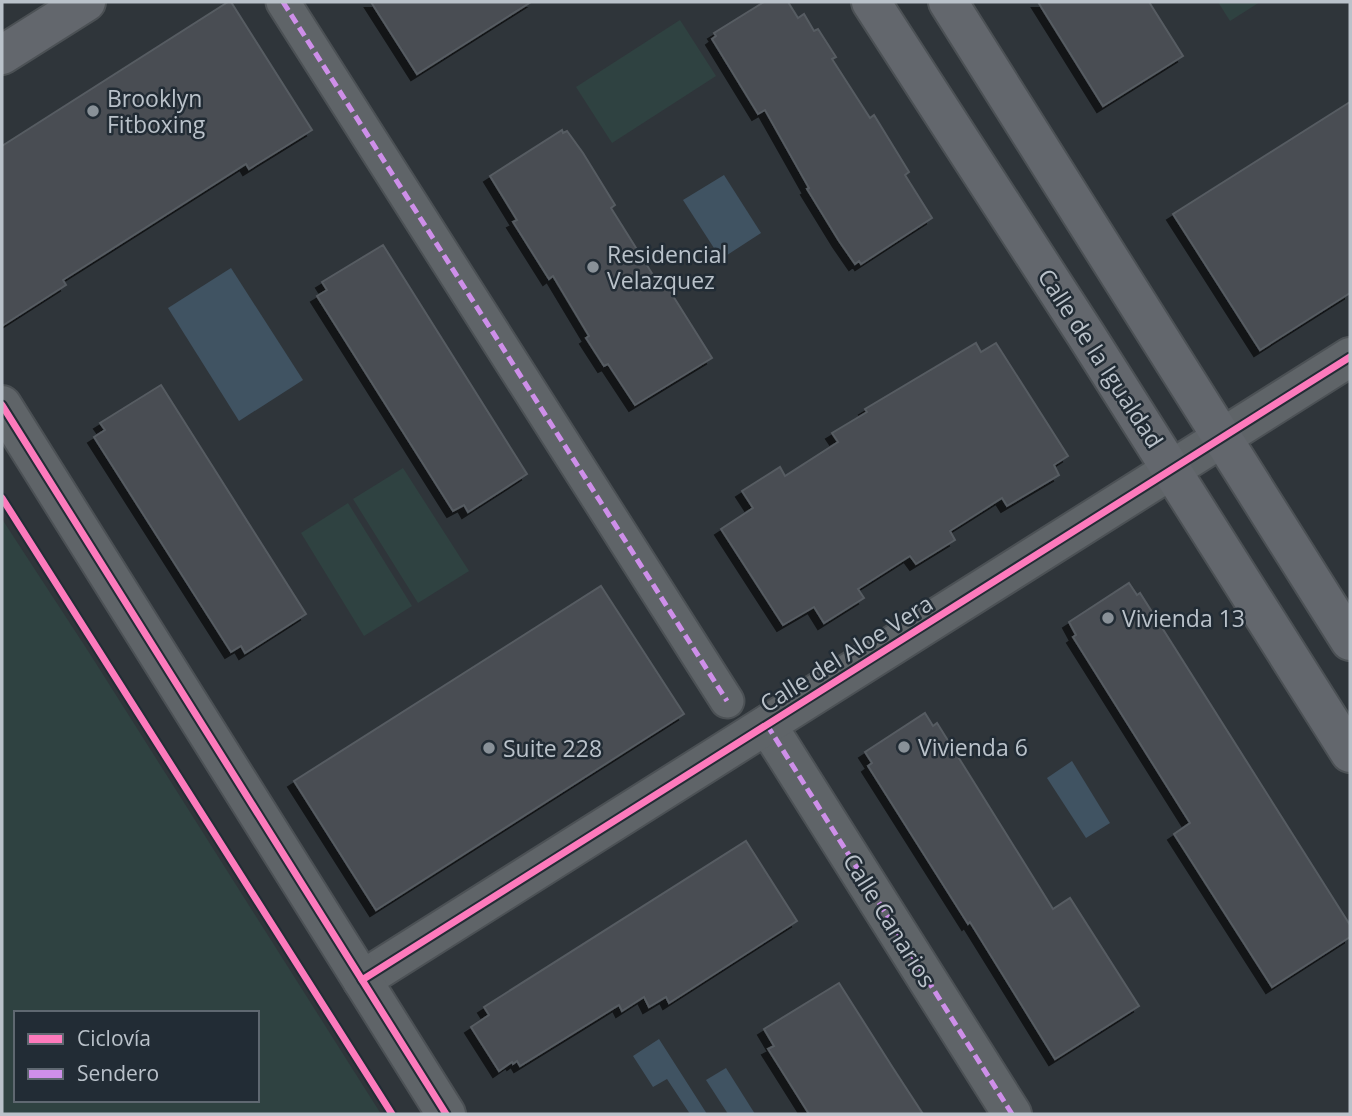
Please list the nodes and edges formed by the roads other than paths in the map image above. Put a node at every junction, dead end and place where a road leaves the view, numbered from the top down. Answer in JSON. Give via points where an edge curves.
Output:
{"nodes":[{"id":1,"x":86,"y":2,"type":"edge"},
{"id":2,"x":283,"y":2,"type":"edge"},
{"id":3,"x":871,"y":2,"type":"edge"},
{"id":4,"x":948,"y":2,"type":"edge"},
{"id":5,"x":2,"y":55,"type":"edge"},
{"id":6,"x":1350,"y":358,"type":"edge"},
{"id":7,"x":2,"y":405,"type":"edge"},
{"id":8,"x":1222,"y":439,"type":"junction"},
{"id":9,"x":1172,"y":469,"type":"junction"},
{"id":10,"x":1350,"y":641,"type":"edge"},
{"id":11,"x":727,"y":701,"type":"dead end"},
{"id":12,"x":768,"y":725,"type":"junction"},
{"id":13,"x":1350,"y":752,"type":"edge"},
{"id":14,"x":362,"y":980,"type":"junction"},
{"id":15,"x":446,"y":1114,"type":"edge"},
{"id":16,"x":1012,"y":1114,"type":"edge"}],
"edges":[{"from":1,"to":5,"type":"main road"},
{"from":2,"to":11,"type":"street"},
{"from":3,"to":9,"type":"main road","name":"Calle de la Igualdad"},
{"from":4,"to":8,"type":"main road"},
{"from":6,"to":8,"type":"street","name":"Calle del Aloe Vera"},
{"from":7,"to":14,"type":"street"},
{"from":8,"to":9,"type":"street","name":"Calle del Aloe Vera"},
{"from":8,"to":10,"type":"main road"},
{"from":9,"to":12,"type":"street","name":"Calle del Aloe Vera"},
{"from":9,"to":13,"type":"main road","name":"Calle de la Igualdad"},
{"from":12,"to":14,"type":"street","name":"Calle del Aloe Vera"},
{"from":12,"to":16,"type":"street","name":"Calle Canarios"},
{"from":14,"to":15,"type":"street"}]}
